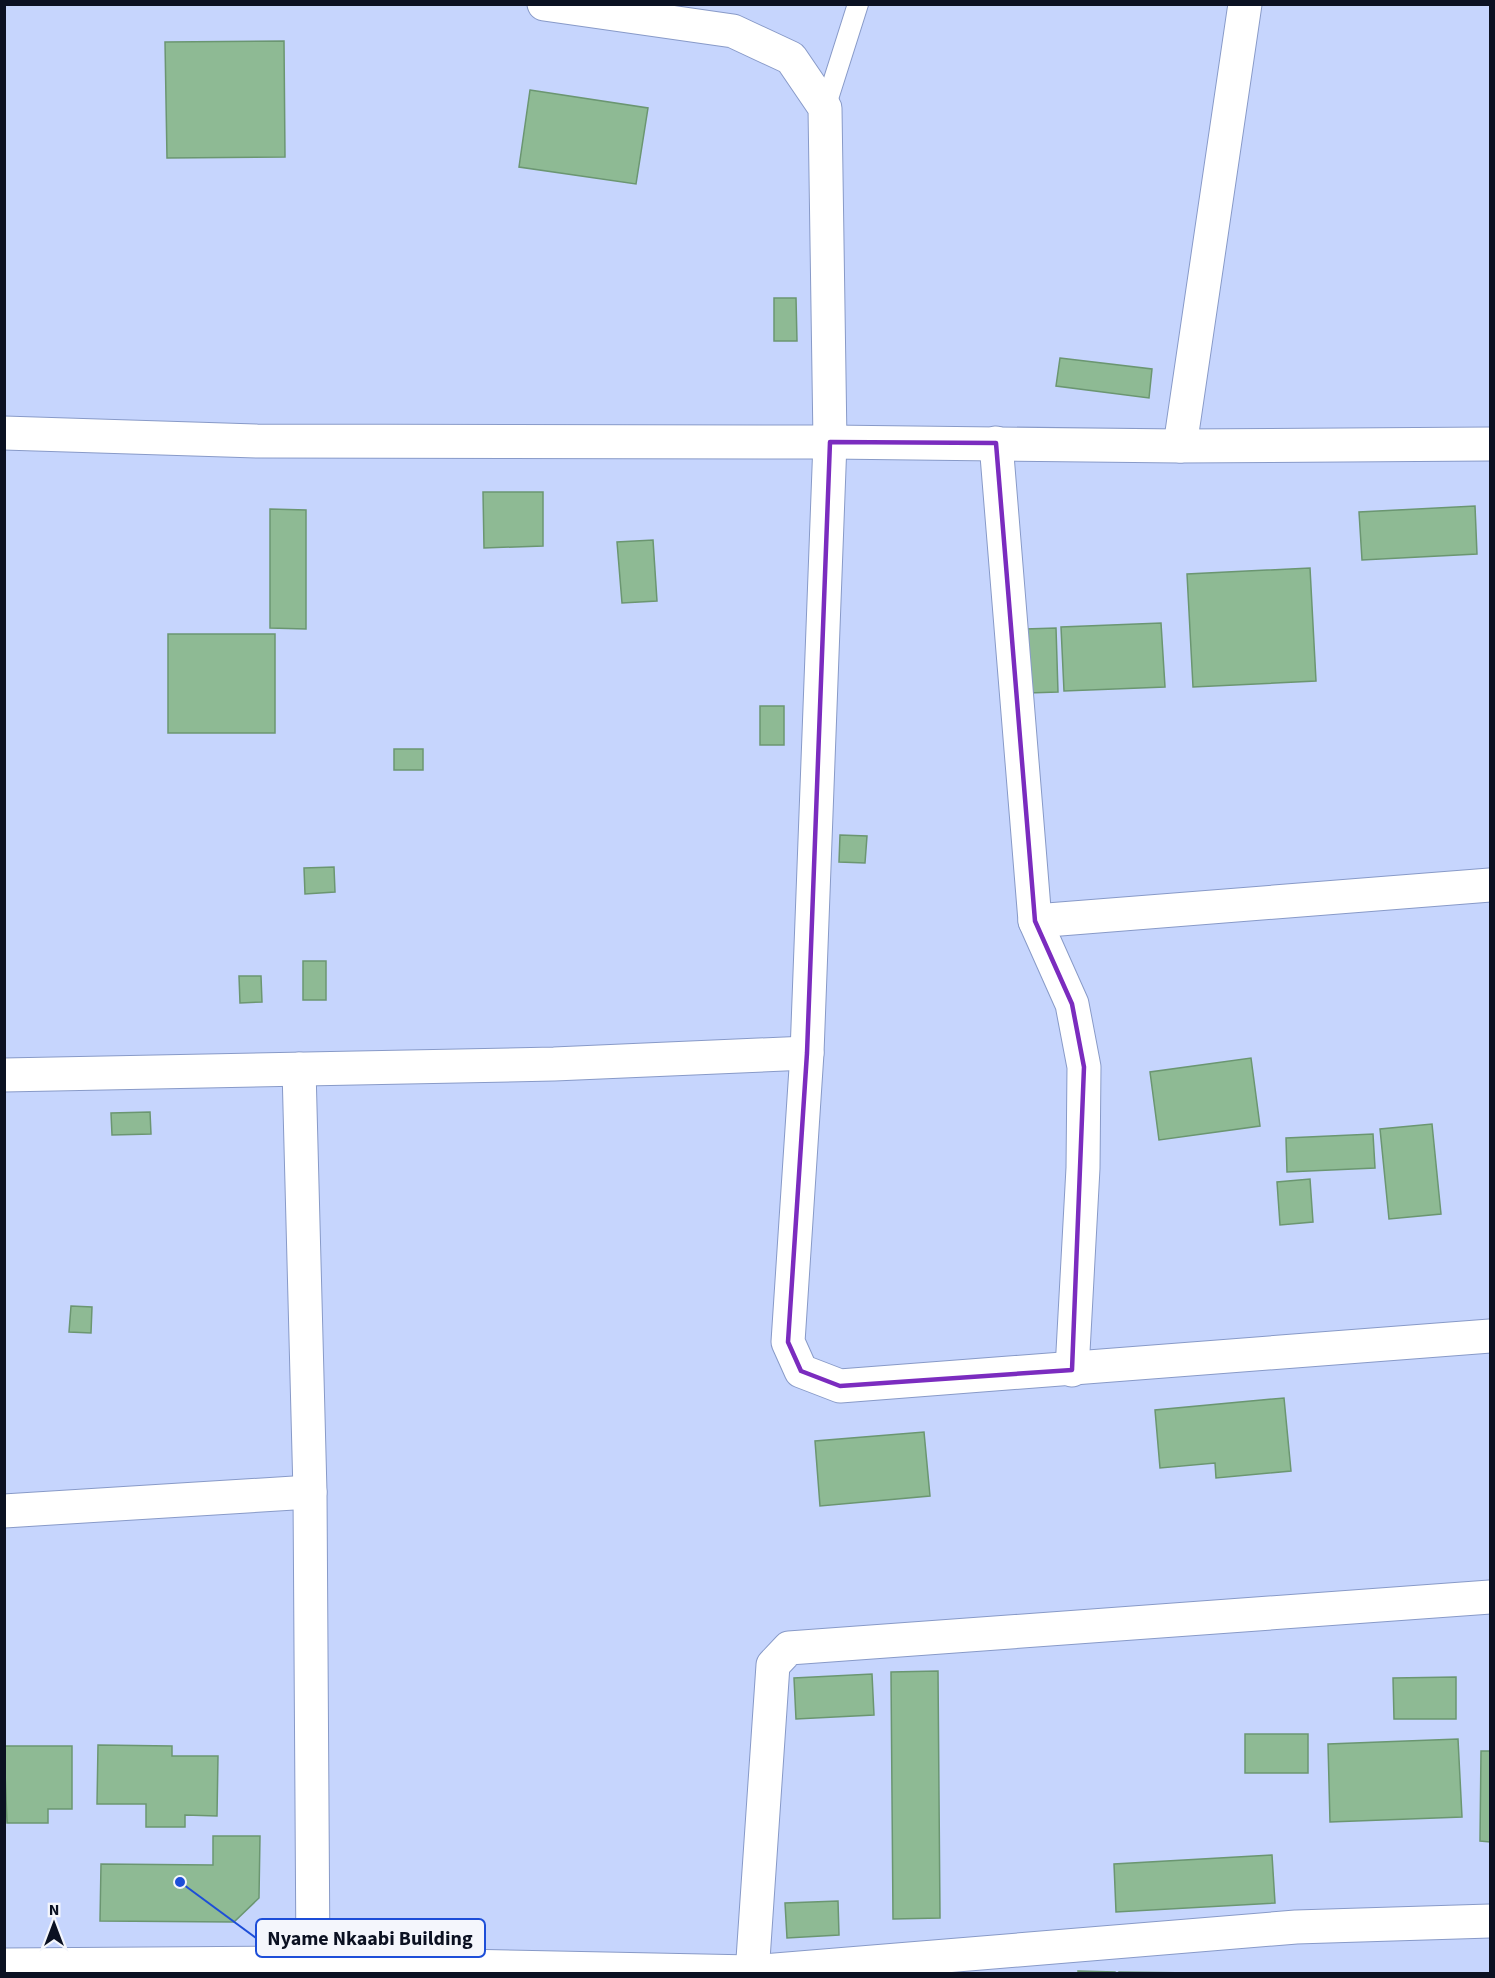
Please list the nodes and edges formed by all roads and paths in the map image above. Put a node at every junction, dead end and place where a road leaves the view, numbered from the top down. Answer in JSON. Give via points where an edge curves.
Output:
{"nodes":[{"id":1,"x":544,"y":4,"type":"edge"},
{"id":2,"x":858,"y":4,"type":"edge"},
{"id":3,"x":1245,"y":4,"type":"edge"},
{"id":4,"x":552,"y":5,"type":"edge"},
{"id":5,"x":825,"y":108,"type":"junction"},
{"id":6,"x":4,"y":433,"type":"edge"},
{"id":7,"x":830,"y":442,"type":"junction"},
{"id":8,"x":996,"y":444,"type":"junction"},
{"id":9,"x":1491,"y":444,"type":"edge"},
{"id":10,"x":1180,"y":446,"type":"junction"},
{"id":11,"x":1491,"y":885,"type":"edge"},
{"id":12,"x":1035,"y":921,"type":"junction"},
{"id":13,"x":807,"y":1053,"type":"junction"},
{"id":14,"x":299,"y":1069,"type":"junction"},
{"id":15,"x":4,"y":1075,"type":"edge"},
{"id":16,"x":1491,"y":1336,"type":"edge"},
{"id":17,"x":1072,"y":1370,"type":"junction"},
{"id":18,"x":310,"y":1492,"type":"junction"},
{"id":19,"x":4,"y":1511,"type":"edge"},
{"id":20,"x":1491,"y":1597,"type":"edge"},
{"id":21,"x":1491,"y":1921,"type":"edge"},
{"id":22,"x":313,"y":1963,"type":"junction"},
{"id":23,"x":4,"y":1965,"type":"edge"},
{"id":24,"x":752,"y":1973,"type":"edge"}],
"edges":[{"from":1,"to":4,"type":"street"},
{"from":2,"to":5,"type":"lane"},
{"from":3,"to":10,"type":"street"},
{"from":4,"to":5,"type":"street","via":[[733,30],[790,58]]},
{"from":5,"to":7,"type":"street"},
{"from":6,"to":7,"type":"street","via":[[257,441]]},
{"from":7,"to":8,"type":"street"},
{"from":7,"to":13,"type":"street"},
{"from":8,"to":10,"type":"street"},
{"from":8,"to":12,"type":"street"},
{"from":9,"to":10,"type":"street"},
{"from":11,"to":12,"type":"street"},
{"from":12,"to":17,"type":"street","via":[[1072,1004],[1084,1067]]},
{"from":13,"to":14,"type":"street","via":[[554,1064]]},
{"from":13,"to":17,"type":"street","via":[[788,1342],[801,1371],[840,1386]]},
{"from":14,"to":15,"type":"street"},
{"from":14,"to":18,"type":"street"},
{"from":16,"to":17,"type":"street"},
{"from":18,"to":19,"type":"street"},
{"from":18,"to":22,"type":"street"},
{"from":20,"to":24,"type":"street","via":[[789,1648],[773,1665]]},
{"from":21,"to":24,"type":"street","via":[[1296,1927]]},
{"from":22,"to":23,"type":"street"},
{"from":22,"to":24,"type":"street"}]}
